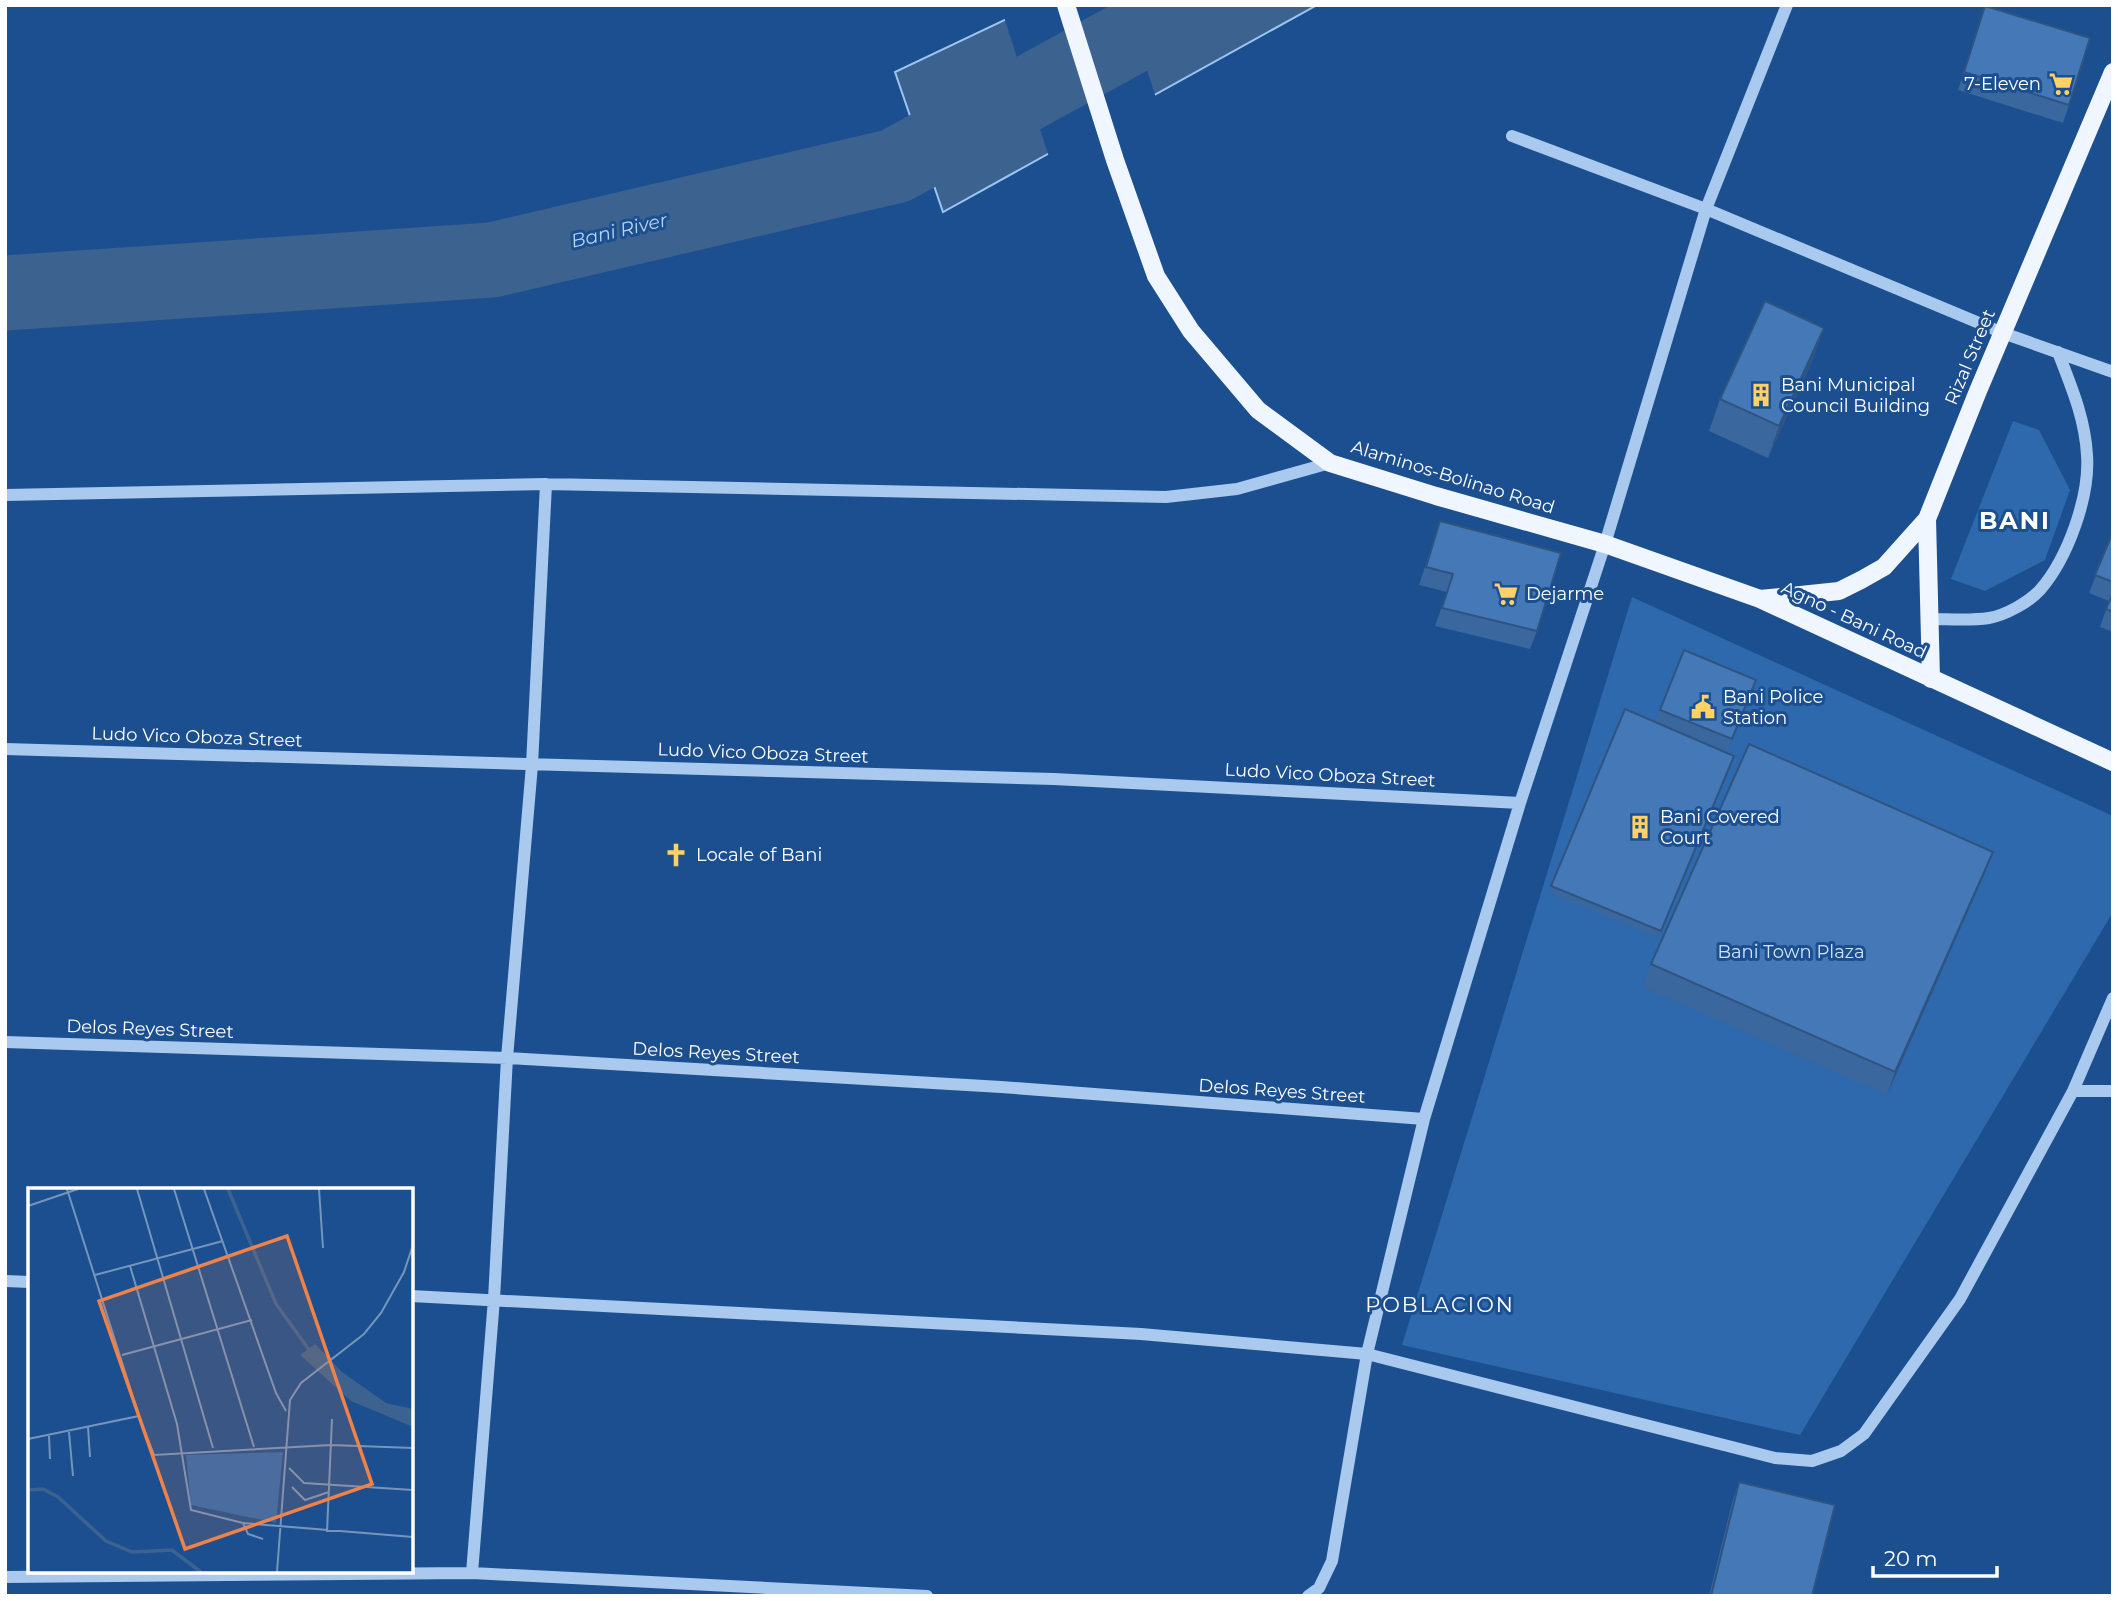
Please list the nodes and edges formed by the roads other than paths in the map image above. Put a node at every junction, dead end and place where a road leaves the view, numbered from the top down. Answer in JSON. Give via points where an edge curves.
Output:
{"nodes":[{"id":1,"x":1066,"y":5,"type":"edge"},
{"id":2,"x":1787,"y":5,"type":"edge"},
{"id":3,"x":2113,"y":72,"type":"edge"},
{"id":4,"x":1512,"y":136,"type":"dead end"},
{"id":5,"x":1706,"y":209,"type":"junction"},
{"id":6,"x":2003,"y":333,"type":"junction"},
{"id":7,"x":2058,"y":352,"type":"junction"},
{"id":8,"x":2113,"y":372,"type":"edge"},
{"id":9,"x":1331,"y":463,"type":"junction"},
{"id":10,"x":546,"y":484,"type":"junction"},
{"id":11,"x":5,"y":495,"type":"edge"},
{"id":12,"x":1927,"y":519,"type":"junction"},
{"id":13,"x":1605,"y":544,"type":"junction"},
{"id":14,"x":1760,"y":598,"type":"junction"},
{"id":15,"x":1930,"y":619,"type":"junction"},
{"id":16,"x":1931,"y":679,"type":"junction"},
{"id":17,"x":5,"y":750,"type":"edge"},
{"id":18,"x":2113,"y":762,"type":"edge"},
{"id":19,"x":532,"y":765,"type":"junction"},
{"id":20,"x":1520,"y":803,"type":"junction"},
{"id":21,"x":2113,"y":998,"type":"edge"},
{"id":22,"x":5,"y":1042,"type":"edge"},
{"id":23,"x":507,"y":1058,"type":"junction"},
{"id":24,"x":2073,"y":1091,"type":"junction"},
{"id":25,"x":2113,"y":1091,"type":"edge"},
{"id":26,"x":1424,"y":1119,"type":"junction"},
{"id":27,"x":5,"y":1281,"type":"edge"},
{"id":28,"x":28,"y":1282,"type":"edge"},
{"id":29,"x":413,"y":1296,"type":"edge"},
{"id":30,"x":494,"y":1299,"type":"junction"},
{"id":31,"x":1367,"y":1354,"type":"junction"},
{"id":32,"x":471,"y":1573,"type":"junction"},
{"id":33,"x":5,"y":1577,"type":"edge"},
{"id":34,"x":927,"y":1596,"type":"edge"},
{"id":35,"x":1308,"y":1596,"type":"edge"}],
"edges":[{"from":1,"to":9,"type":"main road","name":"Alaminos-Bolinao Road","via":[[1156,276],[1191,331],[1258,410]]},
{"from":2,"to":5,"type":"street"},
{"from":3,"to":6,"type":"main road","name":"Rizal Street"},
{"from":4,"to":5,"type":"street"},
{"from":5,"to":6,"type":"street"},
{"from":5,"to":13,"type":"street"},
{"from":6,"to":7,"type":"street"},
{"from":6,"to":12,"type":"main road","name":"Rizal Street"},
{"from":7,"to":8,"type":"street"},
{"from":7,"to":15,"type":"street","via":[[2082,415],[2088,457],[2084,498],[2062,555],[2040,590],[2022,604],[1990,618]]},
{"from":9,"to":10,"type":"street","via":[[1237,489],[1166,497]]},
{"from":9,"to":13,"type":"main road","name":"Alaminos-Bolinao Road"},
{"from":10,"to":11,"type":"street"},
{"from":10,"to":19,"type":"street"},
{"from":12,"to":14,"type":"main road","name":"Rizal Street","via":[[1884,567],[1839,591]]},
{"from":12,"to":15,"type":"main road","name":"Agno - Bani Road"},
{"from":13,"to":14,"type":"main road","name":"Alaminos-Bolinao Road"},
{"from":13,"to":20,"type":"street"},
{"from":14,"to":16,"type":"main road","name":"Agno - Bani Road"},
{"from":15,"to":16,"type":"main road","name":"Agno - Bani Road"},
{"from":16,"to":18,"type":"main road","name":"Agno - Bani Road"},
{"from":17,"to":19,"type":"street","name":"Ludo Vico Oboza Street"},
{"from":19,"to":20,"type":"street","name":"Ludo Vico Oboza Street","via":[[1054,779]]},
{"from":19,"to":23,"type":"street"},
{"from":20,"to":26,"type":"street"},
{"from":21,"to":24,"type":"street"},
{"from":22,"to":23,"type":"street","name":"Delos Reyes Street"},
{"from":23,"to":26,"type":"street","name":"Delos Reyes Street","via":[[1001,1087]]},
{"from":23,"to":30,"type":"street"},
{"from":24,"to":25,"type":"street"},
{"from":24,"to":31,"type":"street","via":[[1960,1299],[1864,1433],[1840,1451],[1812,1461],[1775,1458]]},
{"from":26,"to":31,"type":"street"},
{"from":27,"to":28,"type":"street"},
{"from":29,"to":30,"type":"street"},
{"from":30,"to":31,"type":"street","via":[[1141,1334]]},
{"from":30,"to":32,"type":"street"},
{"from":31,"to":35,"type":"street","via":[[1332,1561],[1319,1588]]},
{"from":32,"to":33,"type":"street"},
{"from":32,"to":34,"type":"street"}]}
